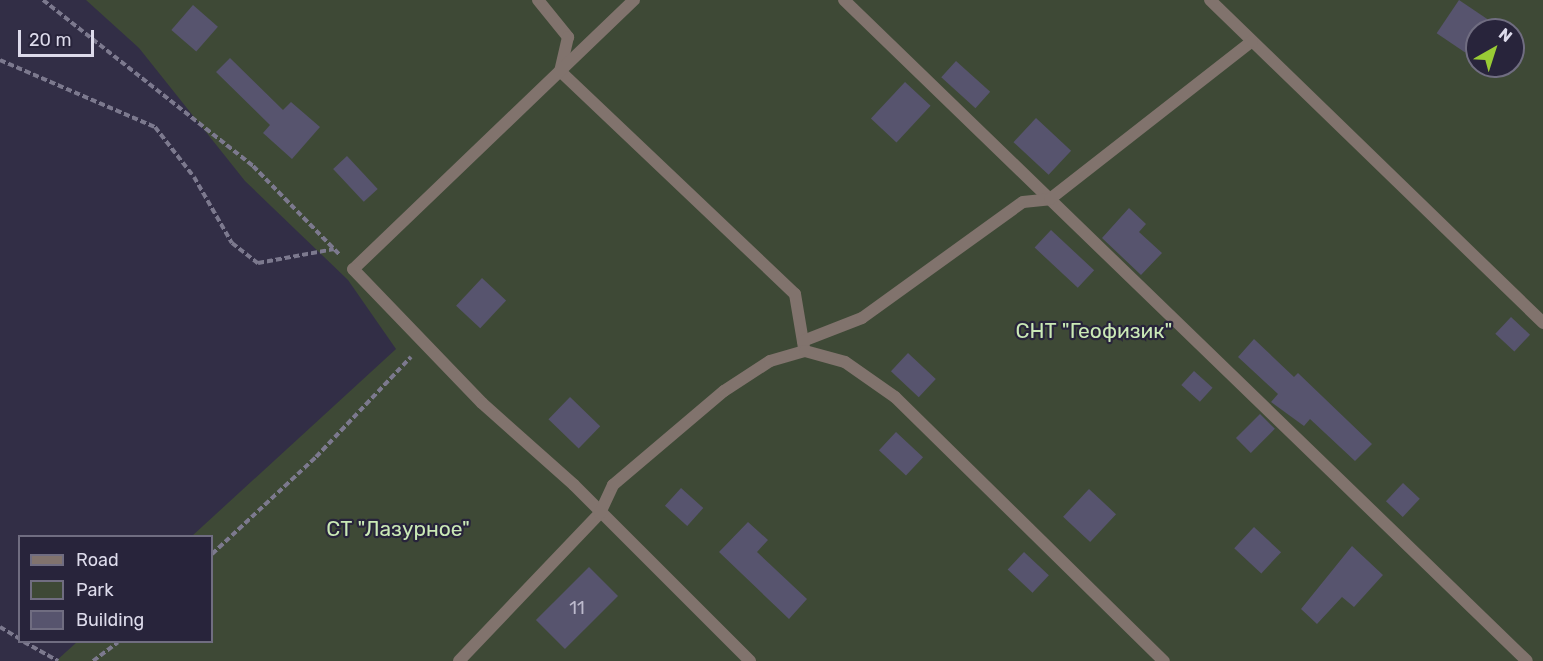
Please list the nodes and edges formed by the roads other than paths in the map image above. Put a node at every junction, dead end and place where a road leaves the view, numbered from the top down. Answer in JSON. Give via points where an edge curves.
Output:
{"nodes":[{"id":1,"x":538,"y":0,"type":"edge"},
{"id":2,"x":634,"y":0,"type":"edge"},
{"id":3,"x":844,"y":0,"type":"edge"},
{"id":4,"x":1210,"y":0,"type":"edge"},
{"id":5,"x":1252,"y":41,"type":"junction"},
{"id":6,"x":560,"y":71,"type":"junction"},
{"id":7,"x":1050,"y":199,"type":"junction"},
{"id":8,"x":1543,"y":324,"type":"edge"},
{"id":9,"x":804,"y":346,"type":"junction"},
{"id":10,"x":600,"y":513,"type":"junction"},
{"id":11,"x":459,"y":661,"type":"edge"},
{"id":12,"x":750,"y":661,"type":"edge"},
{"id":13,"x":1164,"y":661,"type":"edge"},
{"id":14,"x":1527,"y":661,"type":"edge"}],
"edges":[{"from":1,"to":6,"type":"street","via":[[568,37]]},
{"from":2,"to":6,"type":"street"},
{"from":3,"to":7,"type":"street"},
{"from":4,"to":5,"type":"street"},
{"from":5,"to":7,"type":"street"},
{"from":5,"to":8,"type":"street"},
{"from":6,"to":9,"type":"street","via":[[795,294]]},
{"from":6,"to":10,"type":"street","via":[[353,269]]},
{"from":7,"to":9,"type":"street","via":[[1023,202],[862,318]]},
{"from":7,"to":14,"type":"street"},
{"from":9,"to":10,"type":"street","via":[[770,361],[724,391],[613,485]]},
{"from":9,"to":13,"type":"street","via":[[845,362],[895,397]]},
{"from":10,"to":11,"type":"street"},
{"from":10,"to":12,"type":"street"}]}
